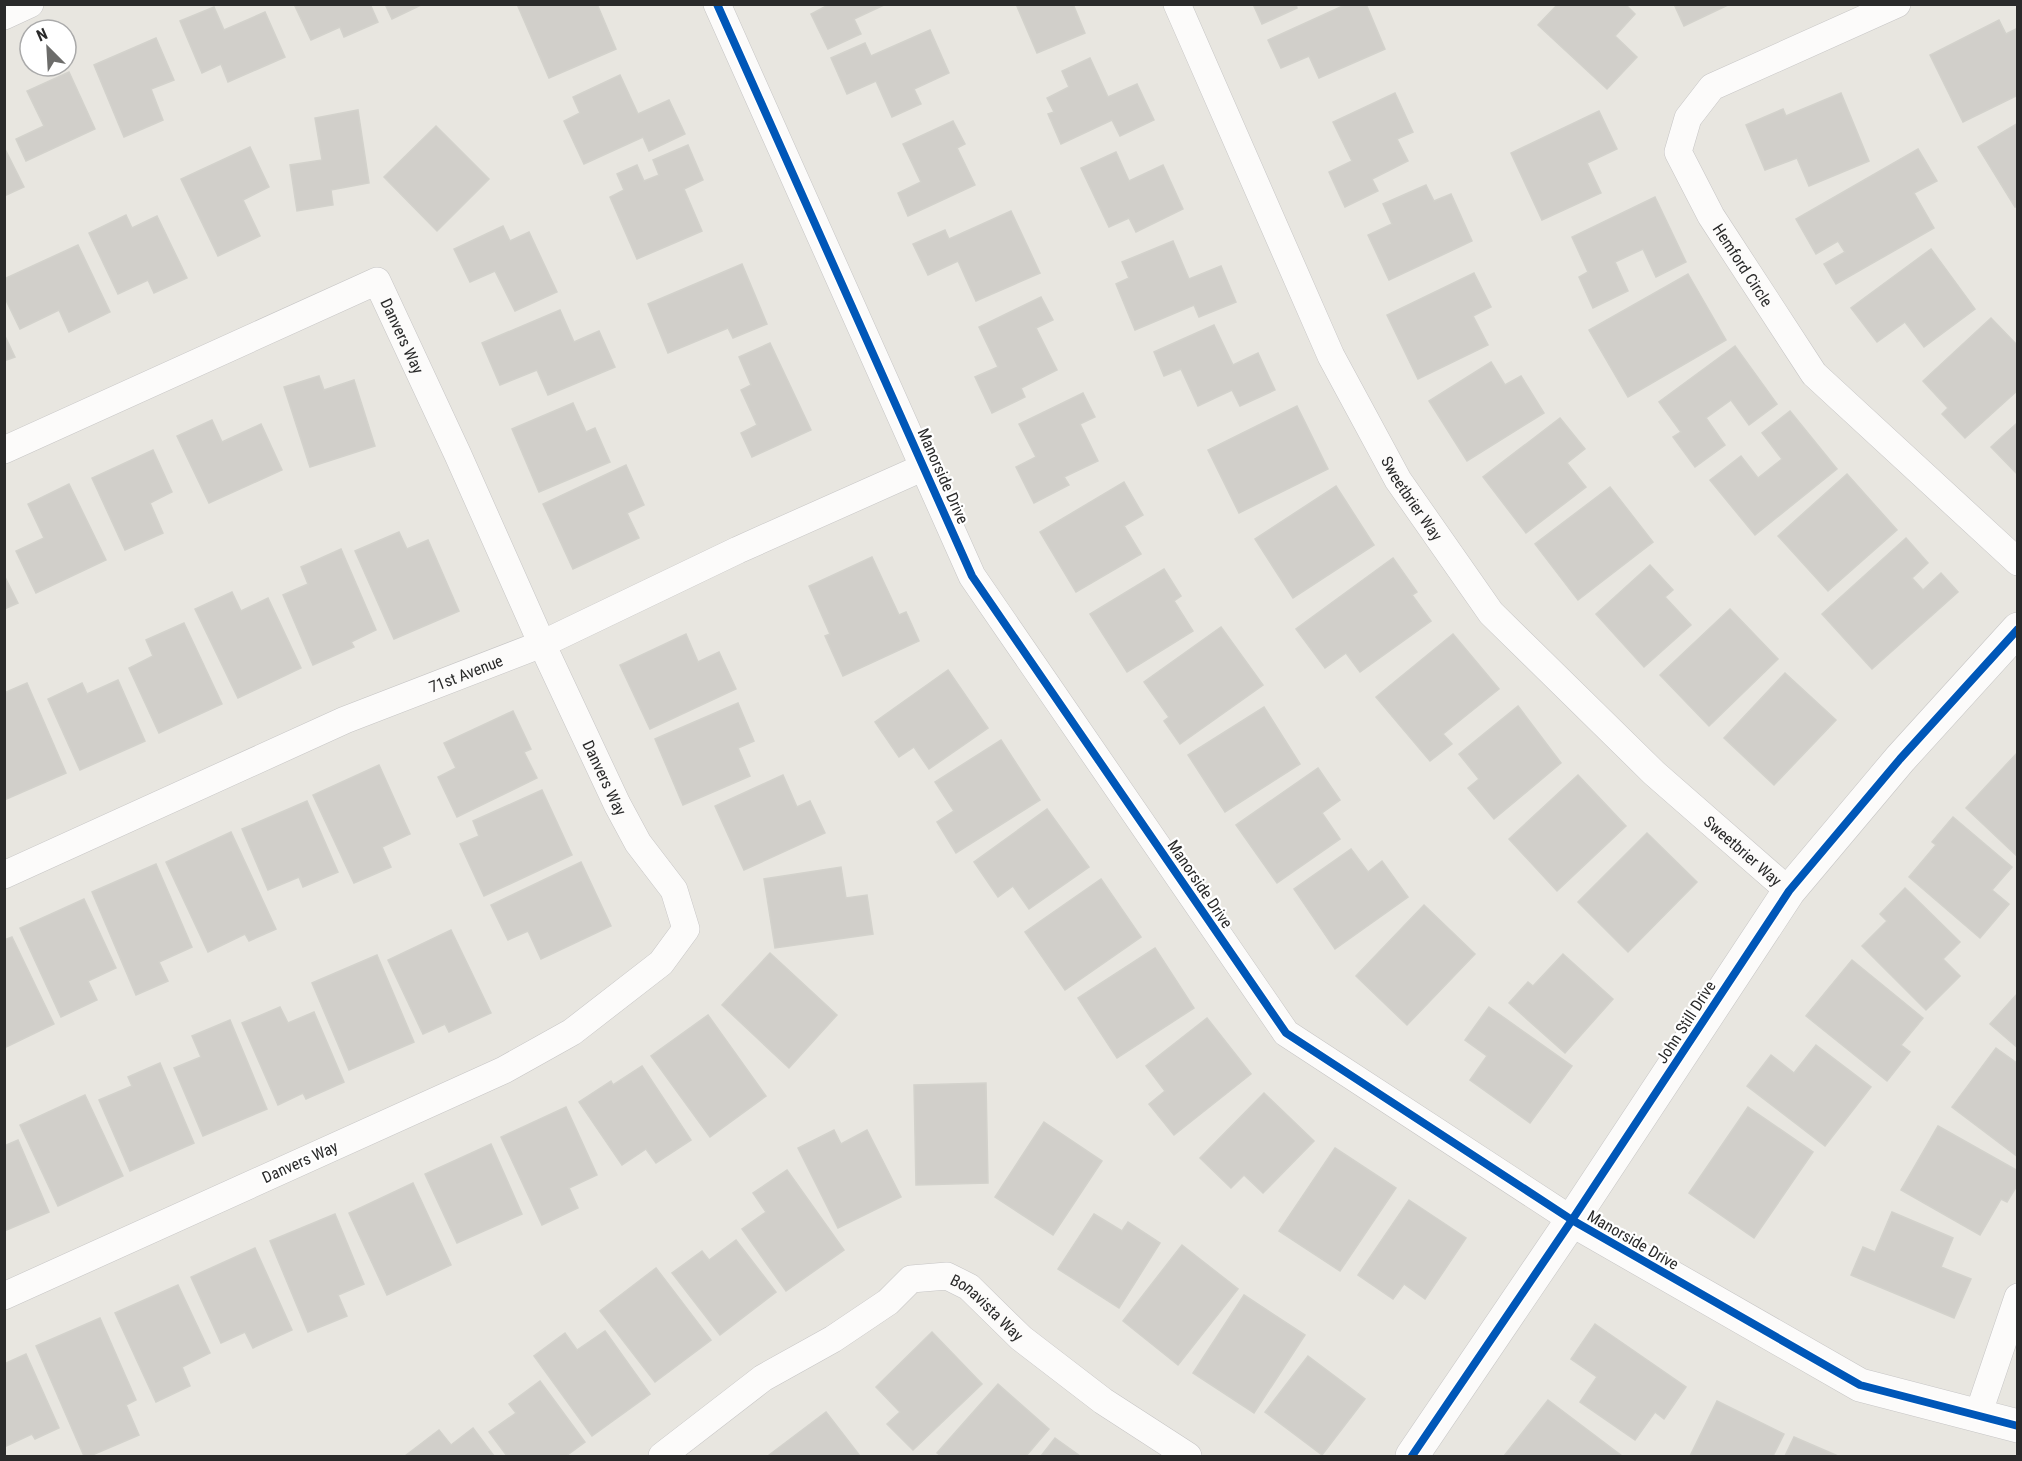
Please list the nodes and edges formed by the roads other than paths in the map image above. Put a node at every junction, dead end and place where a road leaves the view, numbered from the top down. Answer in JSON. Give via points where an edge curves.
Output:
{"nodes":[{"id":1,"x":30,"y":4,"type":"edge"},
{"id":2,"x":717,"y":4,"type":"edge"},
{"id":3,"x":1177,"y":4,"type":"edge"},
{"id":4,"x":1898,"y":4,"type":"edge"},
{"id":5,"x":4,"y":16,"type":"edge"},
{"id":6,"x":4,"y":450,"type":"edge"},
{"id":7,"x":924,"y":466,"type":"junction"},
{"id":8,"x":2018,"y":562,"type":"edge"},
{"id":9,"x":2018,"y":629,"type":"edge"},
{"id":10,"x":542,"y":644,"type":"junction"},
{"id":11,"x":4,"y":874,"type":"edge"},
{"id":12,"x":1789,"y":891,"type":"junction"},
{"id":13,"x":1572,"y":1220,"type":"junction"},
{"id":14,"x":4,"y":1296,"type":"edge"},
{"id":15,"x":2018,"y":1297,"type":"edge"},
{"id":16,"x":1978,"y":1415,"type":"junction"},
{"id":17,"x":2018,"y":1426,"type":"edge"},
{"id":18,"x":662,"y":1456,"type":"edge"},
{"id":19,"x":1188,"y":1456,"type":"edge"},
{"id":20,"x":1412,"y":1456,"type":"edge"}],
"edges":[{"from":1,"to":5,"type":"street"},
{"from":2,"to":7,"type":"street","name":"Manorside Drive"},
{"from":3,"to":12,"type":"street","name":"Sweetbrier Way","via":[[1331,356],[1398,480],[1491,613],[1654,773]]},
{"from":4,"to":8,"type":"street","name":"Hemford Circle","via":[[1712,87],[1688,118],[1678,152],[1711,216],[1814,374]]},
{"from":6,"to":10,"type":"street","name":"Danvers Way","via":[[377,281]]},
{"from":7,"to":10,"type":"street","name":"71st Avenue"},
{"from":7,"to":13,"type":"street","name":"Manorside Drive","via":[[972,576],[1286,1033]]},
{"from":9,"to":12,"type":"street","name":"John Still Drive","via":[[1900,759]]},
{"from":10,"to":11,"type":"street","name":"71st Avenue","via":[[345,720]]},
{"from":10,"to":14,"type":"street","name":"Danvers Way","via":[[617,804],[638,843],[674,890],[686,929],[661,963],[572,1032],[504,1070]]},
{"from":12,"to":13,"type":"street","name":"John Still Drive"},
{"from":13,"to":16,"type":"street","name":"Manorside Drive","via":[[1860,1385]]},
{"from":13,"to":20,"type":"street","name":"John Still Drive"},
{"from":15,"to":16,"type":"street"},
{"from":16,"to":17,"type":"street","name":"Manorside Drive"},
{"from":18,"to":19,"type":"street","name":"Bonavista Way","via":[[763,1378],[833,1339],[888,1302],[911,1279],[947,1276],[969,1287],[1021,1338],[1103,1401]]}]}
